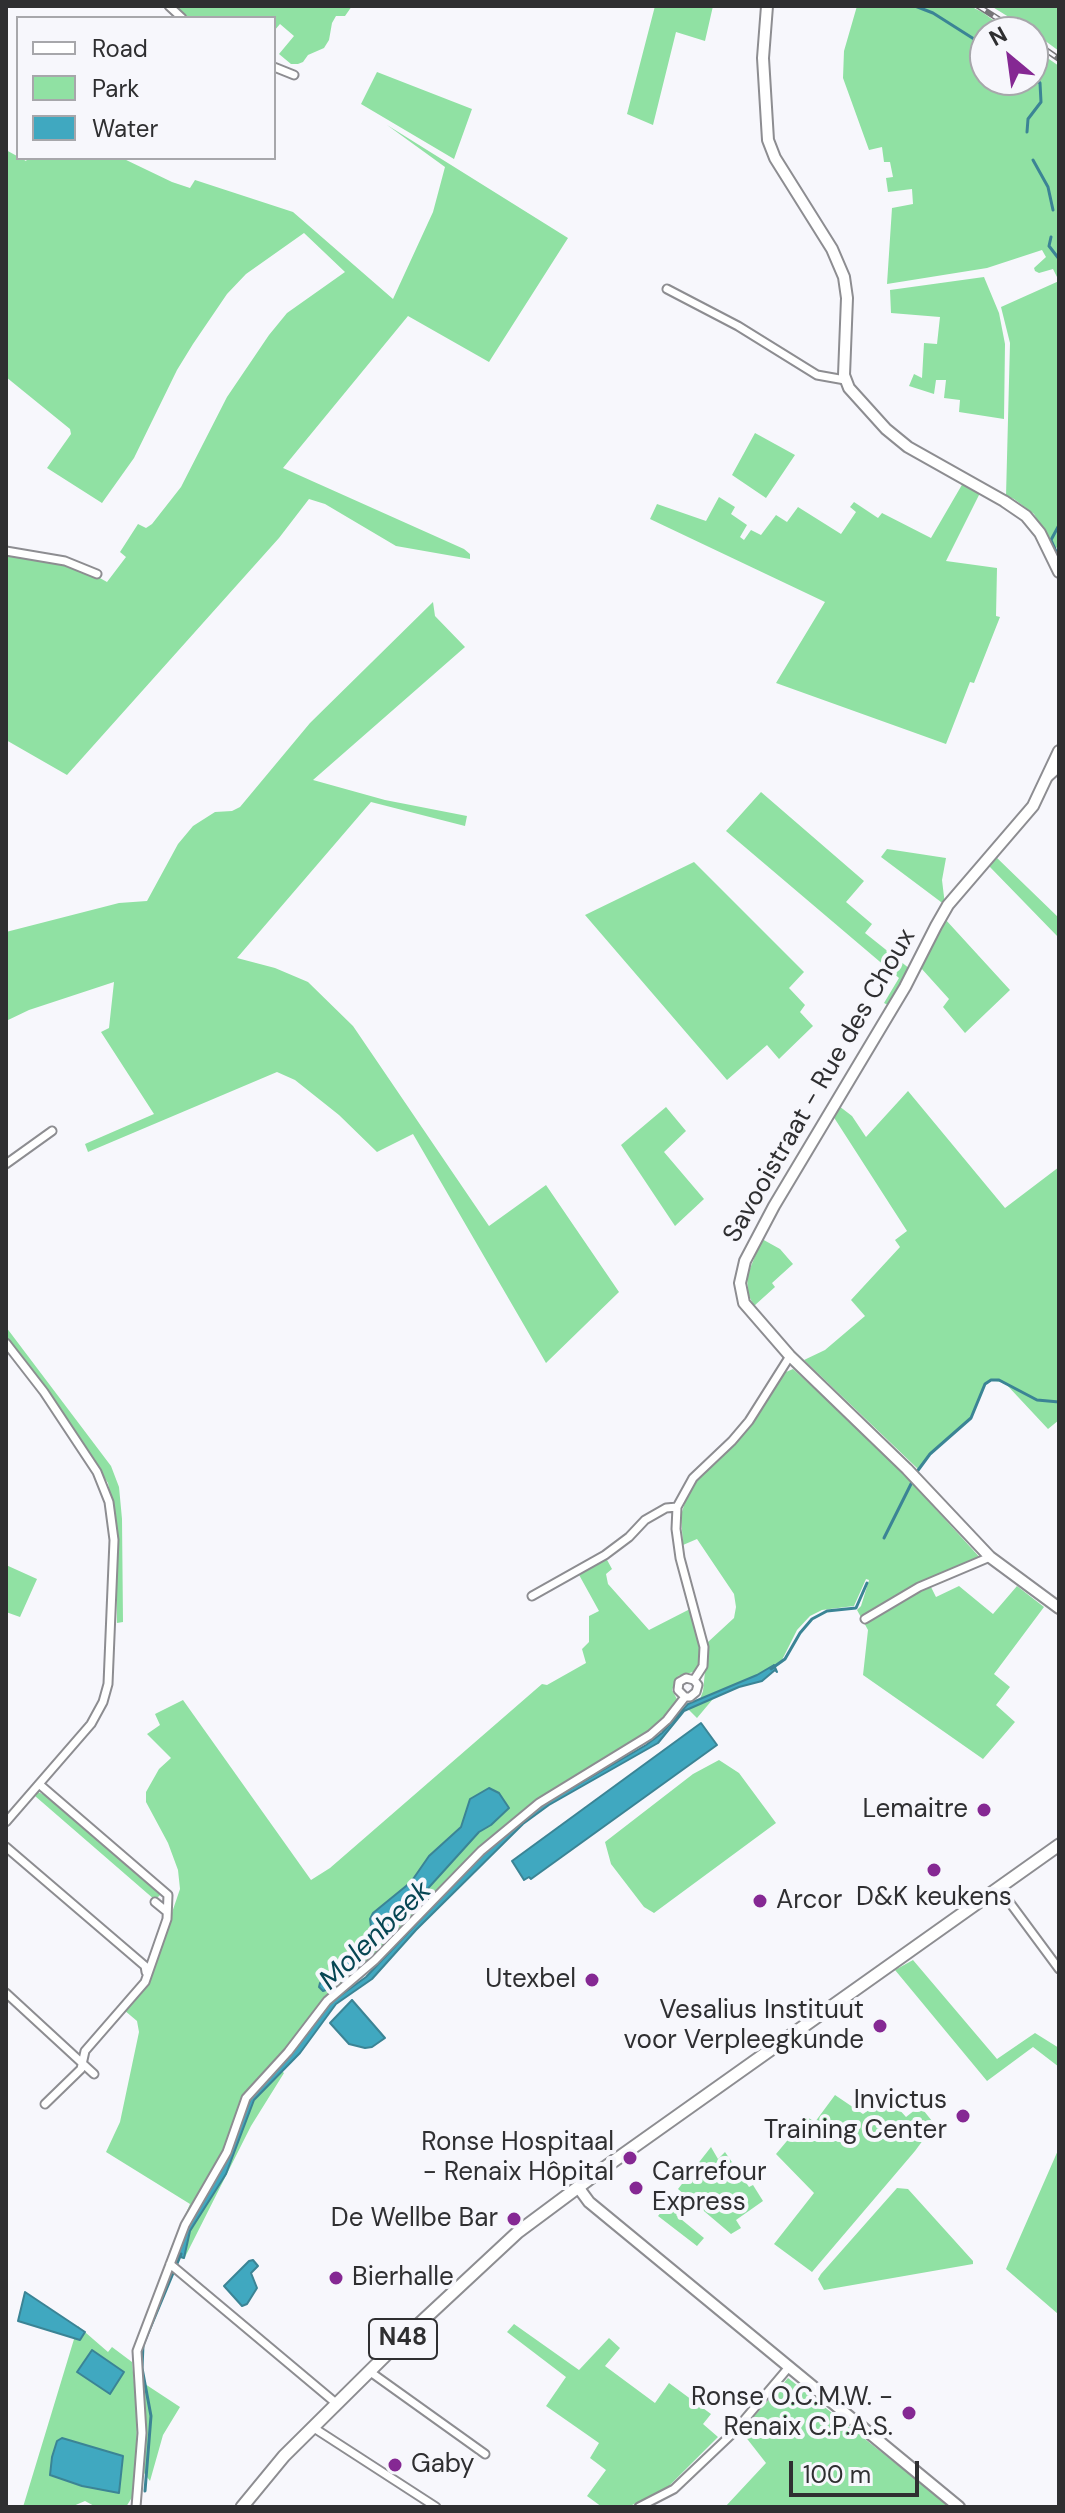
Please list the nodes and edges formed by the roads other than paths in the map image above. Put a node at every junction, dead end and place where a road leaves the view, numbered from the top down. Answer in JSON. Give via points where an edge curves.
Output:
{"nodes":[{"id":1,"x":767,"y":6,"type":"edge"},
{"id":2,"x":276,"y":68,"type":"edge"},
{"id":3,"x":294,"y":75,"type":"dead end"},
{"id":4,"x":667,"y":289,"type":"dead end"},
{"id":5,"x":845,"y":380,"type":"junction"},
{"id":6,"x":6,"y":551,"type":"edge"},
{"id":7,"x":1059,"y":572,"type":"edge"},
{"id":8,"x":97,"y":574,"type":"dead end"},
{"id":9,"x":1059,"y":751,"type":"edge"},
{"id":10,"x":1059,"y":768,"type":"edge"},
{"id":11,"x":1049,"y":777,"type":"junction"},
{"id":12,"x":52,"y":1131,"type":"dead end"},
{"id":13,"x":6,"y":1164,"type":"edge"},
{"id":14,"x":6,"y":1343,"type":"edge"},
{"id":15,"x":790,"y":1356,"type":"junction"},
{"id":16,"x":677,"y":1507,"type":"junction"},
{"id":17,"x":990,"y":1557,"type":"junction"},
{"id":18,"x":532,"y":1596,"type":"dead end"},
{"id":19,"x":1059,"y":1608,"type":"edge"},
{"id":20,"x":865,"y":1619,"type":"dead end"},
{"id":21,"x":696,"y":1683,"type":"junction"},
{"id":22,"x":685,"y":1697,"type":"junction"},
{"id":23,"x":39,"y":1784,"type":"junction"},
{"id":24,"x":6,"y":1822,"type":"edge"},
{"id":25,"x":1059,"y":1845,"type":"edge"},
{"id":26,"x":6,"y":1847,"type":"edge"},
{"id":27,"x":999,"y":1888,"type":"junction"},
{"id":28,"x":155,"y":1902,"type":"dead end"},
{"id":29,"x":166,"y":1911,"type":"junction"},
{"id":30,"x":1059,"y":1969,"type":"edge"},
{"id":31,"x":147,"y":1974,"type":"junction"},
{"id":32,"x":6,"y":1993,"type":"edge"},
{"id":33,"x":84,"y":2064,"type":"junction"},
{"id":34,"x":94,"y":2074,"type":"dead end"},
{"id":35,"x":45,"y":2104,"type":"dead end"},
{"id":36,"x":578,"y":2187,"type":"junction"},
{"id":37,"x":172,"y":2265,"type":"junction"},
{"id":38,"x":789,"y":2367,"type":"junction"},
{"id":39,"x":369,"y":2371,"type":"junction"},
{"id":40,"x":337,"y":2404,"type":"junction"},
{"id":41,"x":314,"y":2428,"type":"junction"},
{"id":42,"x":485,"y":2454,"type":"dead end"},
{"id":43,"x":136,"y":2507,"type":"edge"},
{"id":44,"x":243,"y":2507,"type":"edge"},
{"id":45,"x":436,"y":2507,"type":"edge"},
{"id":46,"x":639,"y":2507,"type":"edge"},
{"id":47,"x":959,"y":2507,"type":"edge"}],
"edges":[{"from":1,"to":5,"type":"main road","via":[[763,58],[768,140],[844,277]]},
{"from":2,"to":3,"type":"street"},
{"from":4,"to":5,"type":"street","via":[[817,375]]},
{"from":5,"to":7,"type":"main road","via":[[866,409],[908,447],[1026,516]]},
{"from":6,"to":8,"type":"street","via":[[65,561]]},
{"from":9,"to":11,"type":"main road","name":"Savooistraat - Rue des Choux"},
{"from":10,"to":11,"type":"street","name":"Savooistraat - Rue des Choux"},
{"from":11,"to":15,"type":"main road","name":"Savooistraat - Rue des Choux","via":[[1033,806],[942,915],[745,1261],[740,1283],[744,1303]]},
{"from":12,"to":13,"type":"street"},
{"from":14,"to":23,"type":"street","via":[[97,1472],[107,1494],[114,1536],[106,1693],[91,1724]]},
{"from":15,"to":16,"type":"street","via":[[749,1421],[693,1478]]},
{"from":15,"to":17,"type":"main road","name":"Savooistraat - Rue des Choux"},
{"from":16,"to":18,"type":"street","via":[[645,1520],[605,1555]]},
{"from":16,"to":21,"type":"street","via":[[680,1558],[704,1647]]},
{"from":17,"to":19,"type":"main road","name":"Savooistraat - Rue des Choux"},
{"from":17,"to":20,"type":"street","via":[[919,1587]]},
{"from":21,"to":22,"type":"street","via":[[693,1695]]},
{"from":21,"to":22,"type":"street","via":[[686,1678],[679,1682]]},
{"from":22,"to":37,"type":"street","via":[[639,1744],[514,1821],[327,2001],[246,2098],[227,2152],[185,2225]]},
{"from":23,"to":24,"type":"street"},
{"from":23,"to":29,"type":"street","via":[[168,1895]]},
{"from":25,"to":27,"type":"main road","number":"N48"},
{"from":26,"to":31,"type":"street","via":[[145,1966]]},
{"from":27,"to":30,"type":"street"},
{"from":27,"to":36,"type":"main road","number":"N48"},
{"from":28,"to":29,"type":"street"},
{"from":29,"to":31,"type":"street"},
{"from":31,"to":33,"type":"street","via":[[85,2051]]},
{"from":32,"to":33,"type":"street"},
{"from":33,"to":34,"type":"street"},
{"from":33,"to":35,"type":"street"},
{"from":36,"to":38,"type":"main road","via":[[589,2202]]},
{"from":36,"to":39,"type":"main road","number":"N48","via":[[496,2250]]},
{"from":37,"to":40,"type":"street"},
{"from":37,"to":43,"type":"street","via":[[137,2351],[142,2433]]},
{"from":38,"to":46,"type":"street","via":[[734,2432],[674,2489]]},
{"from":38,"to":47,"type":"main road"},
{"from":39,"to":40,"type":"main road","number":"N48"},
{"from":39,"to":42,"type":"street"},
{"from":40,"to":41,"type":"main road","number":"N48"},
{"from":41,"to":44,"type":"main road","number":"N48"},
{"from":41,"to":45,"type":"street"}]}
